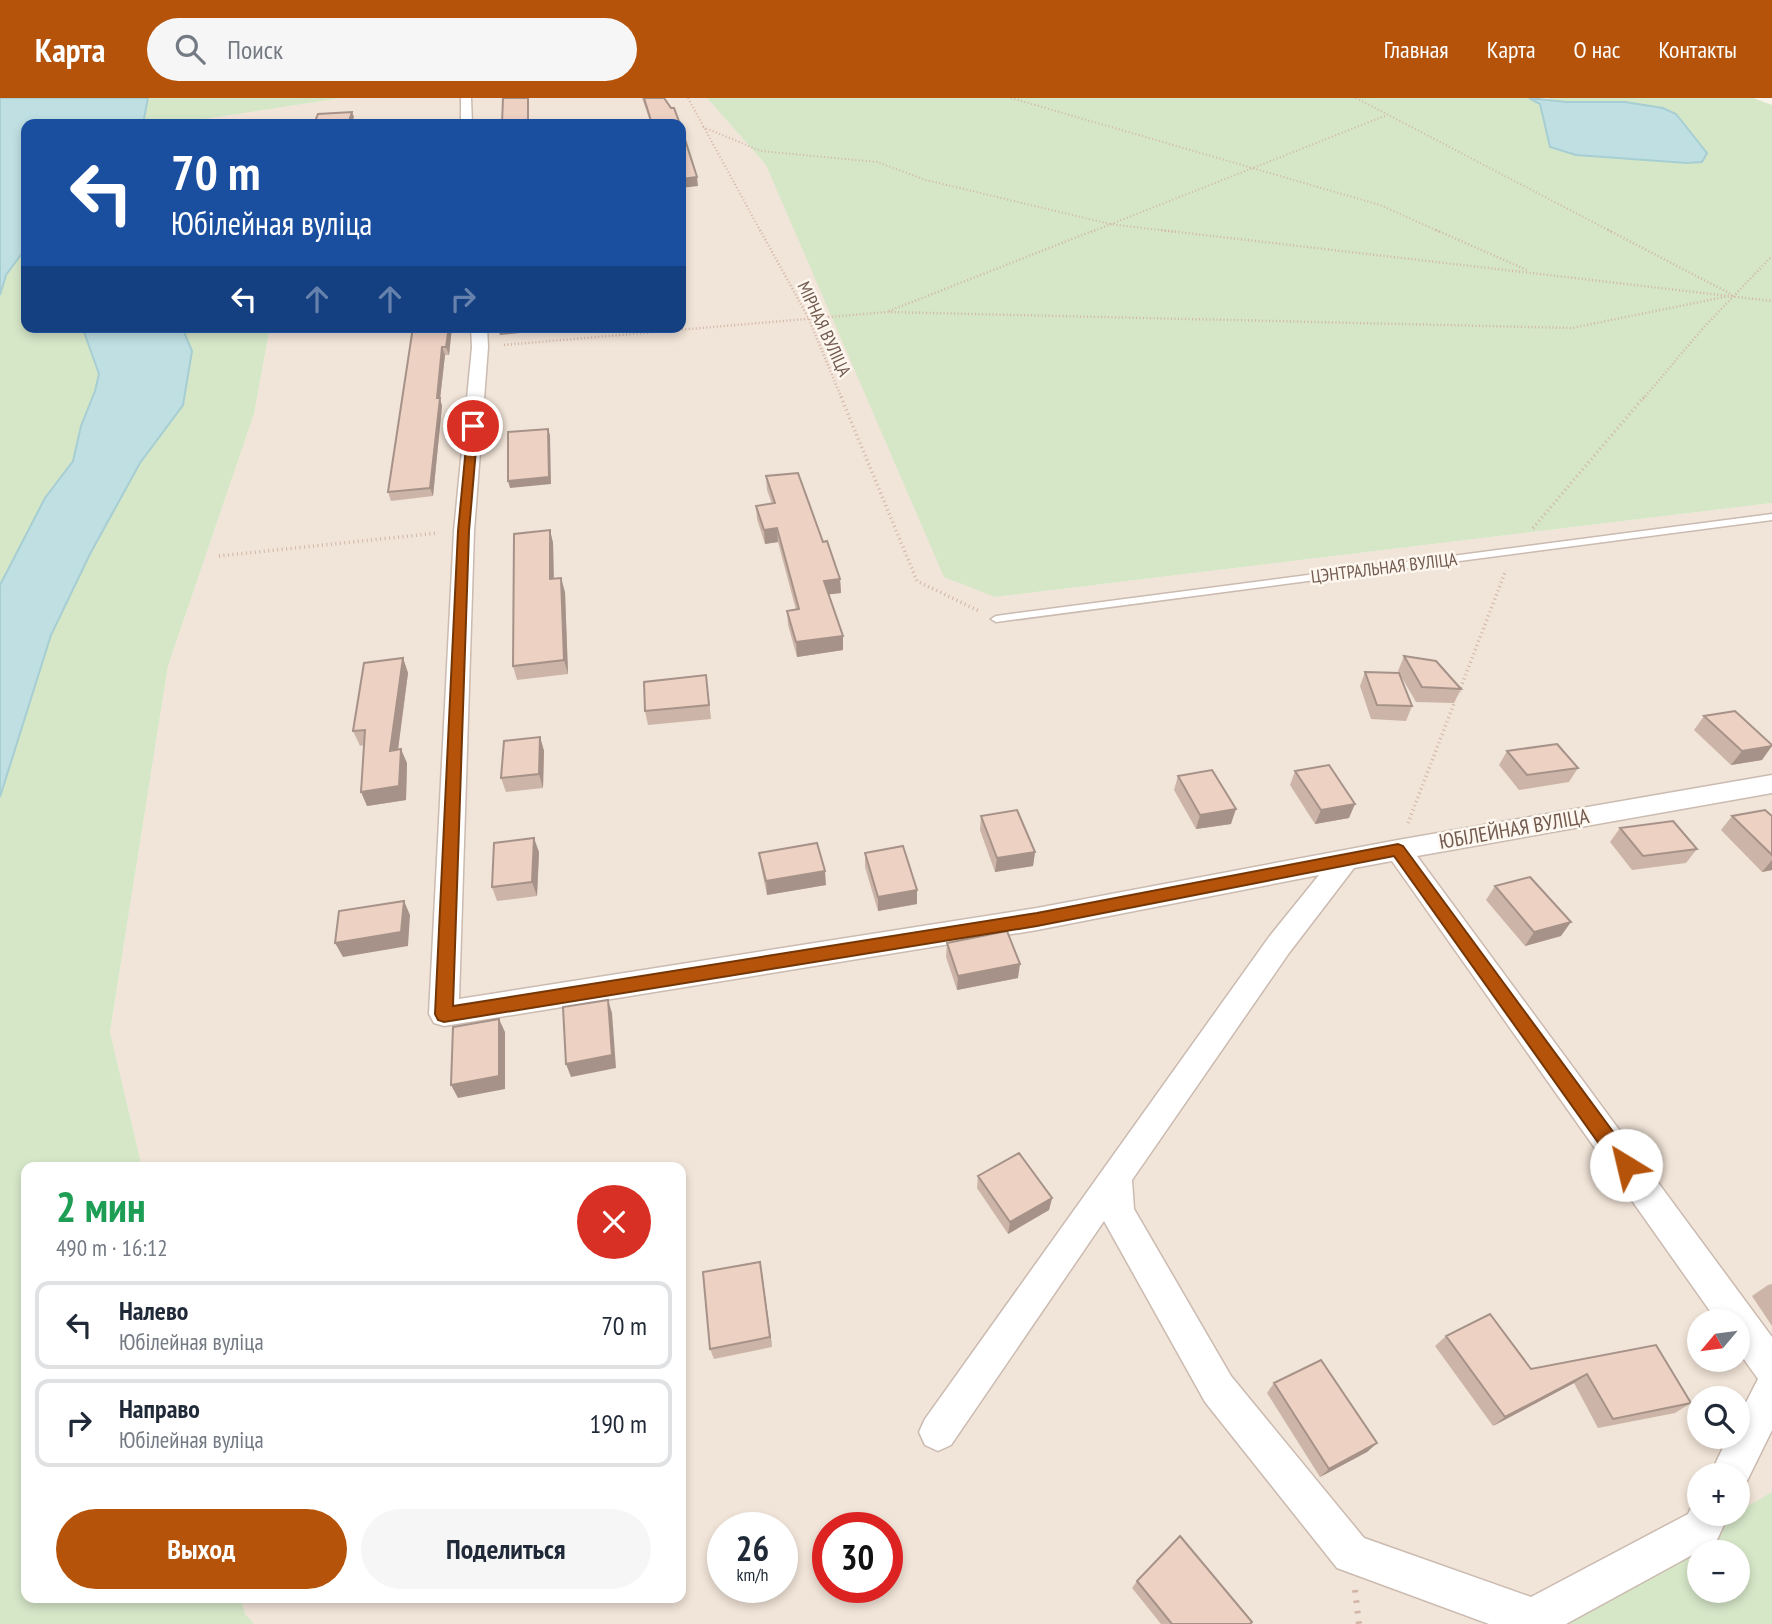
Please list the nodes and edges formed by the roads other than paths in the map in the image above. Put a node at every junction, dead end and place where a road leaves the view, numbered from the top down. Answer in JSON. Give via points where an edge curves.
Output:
{"nodes":[{"id":1,"x":466,"y":98,"type":"edge"},
{"id":2,"x":467,"y":119,"type":"edge"},
{"id":3,"x":479,"y":337,"type":"edge"},
{"id":4,"x":1772,"y":517,"type":"edge"},
{"id":5,"x":996,"y":619,"type":"road end"},
{"id":6,"x":1772,"y":784,"type":"edge"},
{"id":7,"x":1398,"y":850,"type":"junction"},
{"id":8,"x":1346,"y":860,"type":"junction"},
{"id":9,"x":1115,"y":1177,"type":"junction"},
{"id":10,"x":1772,"y":1368,"type":"edge"},
{"id":11,"x":1772,"y":1390,"type":"edge"},
{"id":12,"x":938,"y":1432,"type":"dead end"},
{"id":13,"x":1734,"y":1463,"type":"edge"},
{"id":14,"x":1703,"y":1526,"type":"edge"}],
"edges":[{"from":1,"to":2,"type":"street"},
{"from":3,"to":8,"type":"street","name":"ЮБІЛЕЙНАЯ ВУЛІЦА","via":[[464,531],[444,1014],[1037,919]]},
{"from":4,"to":5,"type":"lane","name":"ЦЭНТРАЛЬНАЯ ВУЛІЦА"},
{"from":6,"to":7,"type":"street","name":"ЮБІЛЕЙНАЯ ВУЛІЦА"},
{"from":7,"to":8,"type":"street","name":"ЮБІЛЕЙНАЯ ВУЛІЦА"},
{"from":7,"to":10,"type":"street"},
{"from":8,"to":9,"type":"street","via":[[1279,945]]},
{"from":9,"to":12,"type":"street"},
{"from":9,"to":14,"type":"street","via":[[1117,1212],[1218,1389],[1351,1554],[1533,1619]]},
{"from":11,"to":13,"type":"street"}]}
